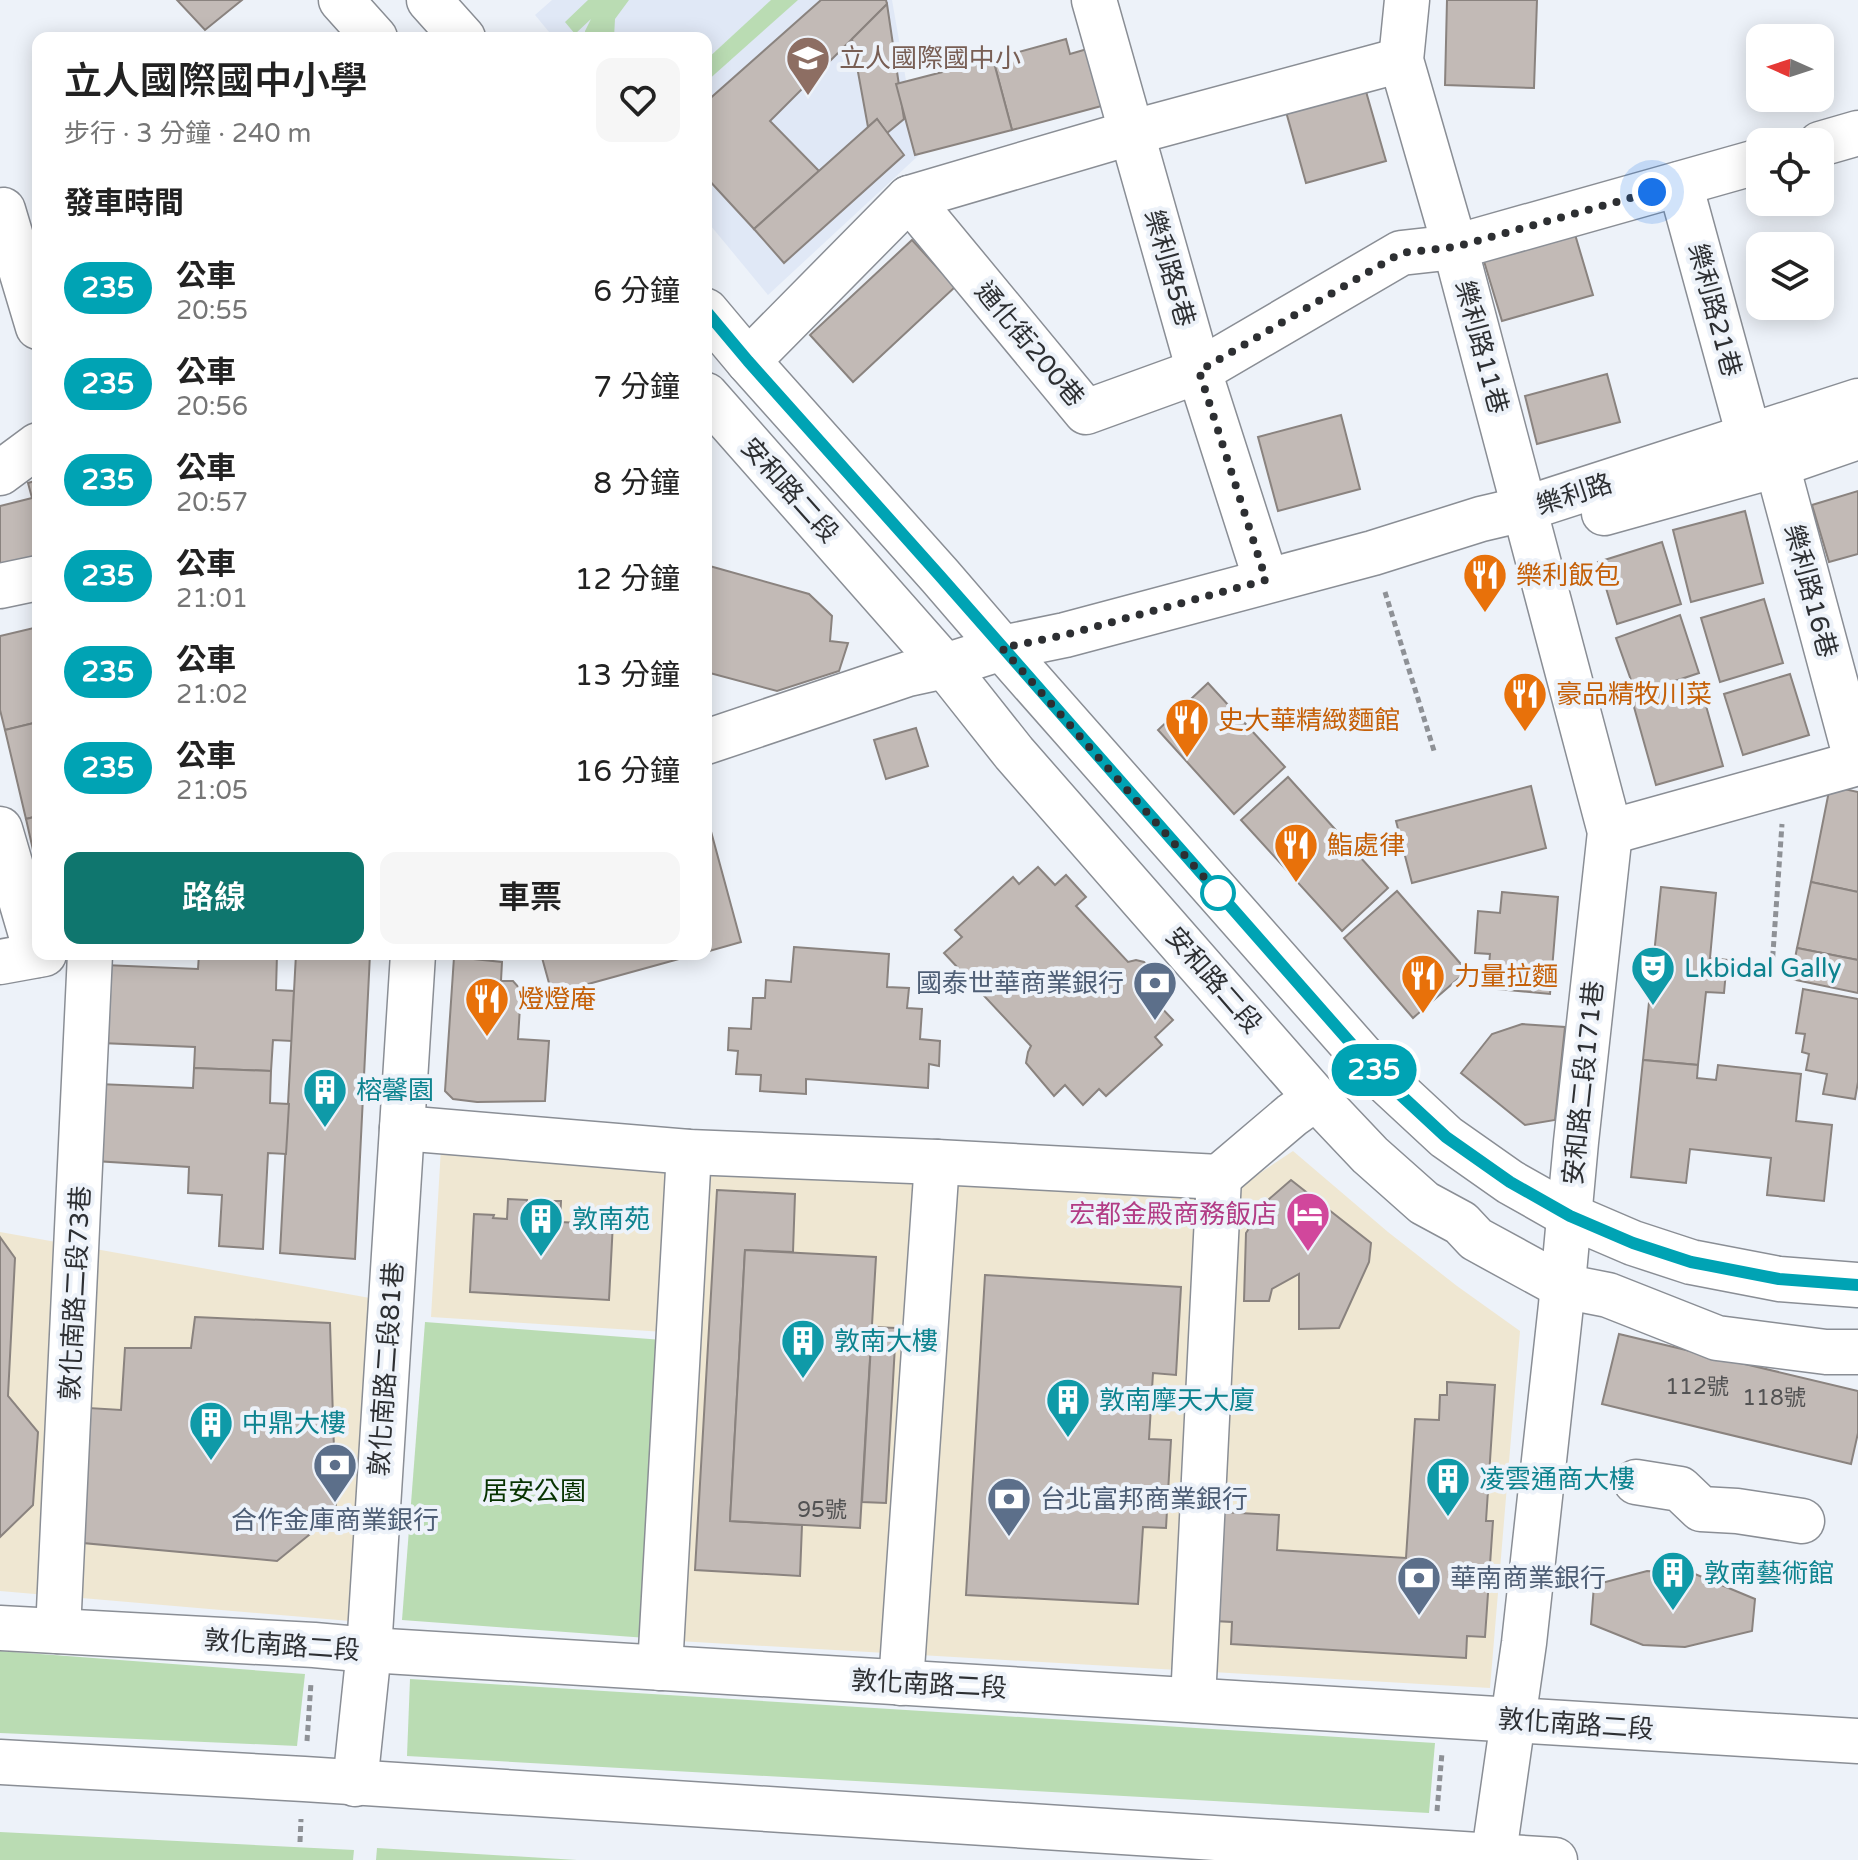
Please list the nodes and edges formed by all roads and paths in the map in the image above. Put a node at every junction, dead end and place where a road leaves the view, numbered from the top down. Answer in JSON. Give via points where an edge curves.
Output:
{"nodes":[{"id":1,"x":341,"y":0,"type":"edge"},
{"id":2,"x":429,"y":0,"type":"edge"},
{"id":3,"x":1094,"y":0,"type":"edge"},
{"id":4,"x":1407,"y":0,"type":"edge"},
{"id":5,"x":370,"y":32,"type":"edge"},
{"id":6,"x":458,"y":32,"type":"edge"},
{"id":7,"x":1401,"y":60,"type":"junction"},
{"id":8,"x":1130,"y":133,"type":"junction"},
{"id":9,"x":1858,"y":133,"type":"edge"},
{"id":10,"x":1834,"y":140,"type":"edge"},
{"id":11,"x":1746,"y":165,"type":"edge"},
{"id":12,"x":1680,"y":184,"type":"junction"},
{"id":13,"x":909,"y":198,"type":"junction"},
{"id":14,"x":14,"y":210,"type":"edge"},
{"id":15,"x":1455,"y":247,"type":"junction"},
{"id":16,"x":32,"y":298,"type":"edge"},
{"id":17,"x":712,"y":318,"type":"edge"},
{"id":18,"x":748,"y":361,"type":"junction"},
{"id":19,"x":1199,"y":371,"type":"junction"},
{"id":20,"x":1858,"y":401,"type":"edge"},
{"id":21,"x":712,"y":402,"type":"edge"},
{"id":22,"x":1858,"y":437,"type":"edge"},
{"id":23,"x":32,"y":449,"type":"edge"},
{"id":24,"x":1763,"y":451,"type":"junction"},
{"id":25,"x":0,"y":473,"type":"edge"},
{"id":26,"x":1524,"y":509,"type":"junction"},
{"id":27,"x":1373,"y":553,"type":"junction"},
{"id":28,"x":32,"y":579,"type":"edge"},
{"id":29,"x":1266,"y":580,"type":"junction"},
{"id":30,"x":0,"y":586,"type":"edge"},
{"id":31,"x":1002,"y":648,"type":"junction"},
{"id":32,"x":945,"y":666,"type":"junction"},
{"id":33,"x":712,"y":740,"type":"edge"},
{"id":34,"x":1435,"y":754,"type":"dead end"},
{"id":35,"x":1858,"y":763,"type":"edge"},
{"id":36,"x":1784,"y":784,"type":"junction"},
{"id":37,"x":0,"y":829,"type":"edge"},
{"id":38,"x":1610,"y":832,"type":"junction"},
{"id":39,"x":27,"y":957,"type":"edge"},
{"id":40,"x":90,"y":960,"type":"edge"},
{"id":41,"x":413,"y":960,"type":"edge"},
{"id":42,"x":1772,"y":967,"type":"dead end"},
{"id":43,"x":1316,"y":1098,"type":"junction"},
{"id":44,"x":402,"y":1128,"type":"junction"},
{"id":45,"x":689,"y":1152,"type":"junction"},
{"id":46,"x":937,"y":1162,"type":"junction"},
{"id":47,"x":1219,"y":1177,"type":"junction"},
{"id":48,"x":1570,"y":1216,"type":"junction"},
{"id":49,"x":1858,"y":1285,"type":"edge"},
{"id":50,"x":1562,"y":1286,"type":"junction"},
{"id":51,"x":1858,"y":1352,"type":"edge"},
{"id":52,"x":1636,"y":1482,"type":"dead end"},
{"id":53,"x":1802,"y":1521,"type":"dead end"},
{"id":54,"x":0,"y":1628,"type":"edge"},
{"id":55,"x":58,"y":1631,"type":"junction"},
{"id":56,"x":314,"y":1645,"type":"junction"},
{"id":57,"x":369,"y":1650,"type":"junction"},
{"id":58,"x":660,"y":1668,"type":"junction"},
{"id":59,"x":901,"y":1683,"type":"junction"},
{"id":60,"x":1193,"y":1700,"type":"junction"},
{"id":61,"x":1445,"y":1716,"type":"junction"},
{"id":62,"x":1514,"y":1720,"type":"junction"},
{"id":63,"x":1858,"y":1741,"type":"edge"},
{"id":64,"x":0,"y":1762,"type":"edge"},
{"id":65,"x":304,"y":1779,"type":"junction"},
{"id":66,"x":355,"y":1784,"type":"junction"},
{"id":67,"x":300,"y":1842,"type":"dead end"},
{"id":68,"x":1434,"y":1852,"type":"junction"},
{"id":69,"x":1493,"y":1858,"type":"edge"},
{"id":70,"x":1555,"y":1860,"type":"edge"}],
"edges":[{"from":1,"to":5,"type":"street"},
{"from":2,"to":6,"type":"street"},
{"from":3,"to":8,"type":"street","name":"樂利路5巷"},
{"from":4,"to":7,"type":"street","name":"樂利路11巷"},
{"from":7,"to":8,"type":"street"},
{"from":7,"to":15,"type":"street","name":"樂利路11巷"},
{"from":8,"to":13,"type":"street"},
{"from":8,"to":19,"type":"street","name":"樂利路5巷"},
{"from":9,"to":10,"type":"street"},
{"from":11,"to":12,"type":"street","name":"通化街200巷"},
{"from":12,"to":15,"type":"street","name":"通化街200巷"},
{"from":12,"to":24,"type":"street","name":"樂利路21巷"},
{"from":13,"to":18,"type":"street"},
{"from":13,"to":19,"type":"street","name":"通化街200巷","via":[[1086,412]]},
{"from":14,"to":16,"type":"street"},
{"from":15,"to":19,"type":"street","name":"通化街200巷","via":[[1401,253]]},
{"from":15,"to":26,"type":"street","name":"樂利路11巷"},
{"from":17,"to":18,"type":"street","name":"安和路二段"},
{"from":18,"to":31,"type":"street","name":"安和路二段"},
{"from":19,"to":29,"type":"street","name":"樂利路5巷"},
{"from":20,"to":24,"type":"street","name":"樂利路"},
{"from":21,"to":32,"type":"street","name":"安和路二段"},
{"from":22,"to":24,"type":"street","name":"樂利路"},
{"from":23,"to":25,"type":"street"},
{"from":24,"to":26,"type":"street","name":"樂利路","via":[[1572,521]]},
{"from":24,"to":35,"type":"street","name":"樂利路16巷"},
{"from":26,"to":27,"type":"street"},
{"from":26,"to":38,"type":"street","name":"安和路二段171巷"},
{"from":27,"to":29,"type":"street"},
{"from":27,"to":34,"type":"path"},
{"from":28,"to":30,"type":"street"},
{"from":29,"to":31,"type":"street"},
{"from":31,"to":32,"type":"street"},
{"from":31,"to":48,"type":"street","name":"安和路二段","via":[[1377,1073],[1446,1137]]},
{"from":32,"to":33,"type":"street"},
{"from":32,"to":43,"type":"street","name":"安和路二段","via":[[1014,753]]},
{"from":35,"to":36,"type":"street"},
{"from":36,"to":38,"type":"street"},
{"from":36,"to":42,"type":"path"},
{"from":37,"to":39,"type":"street"},
{"from":38,"to":48,"type":"street","name":"安和路二段171巷"},
{"from":40,"to":55,"type":"street","name":"敦化南路二段73巷"},
{"from":41,"to":44,"type":"street","name":"敦化南路二段81巷"},
{"from":43,"to":47,"type":"street"},
{"from":43,"to":50,"type":"street","name":"安和路二段","via":[[1424,1203],[1461,1223],[1476,1239]]},
{"from":44,"to":45,"type":"street"},
{"from":44,"to":57,"type":"street","name":"敦化南路二段81巷"},
{"from":45,"to":46,"type":"street"},
{"from":45,"to":58,"type":"street"},
{"from":46,"to":47,"type":"street"},
{"from":46,"to":59,"type":"street"},
{"from":47,"to":60,"type":"street"},
{"from":48,"to":49,"type":"street","name":"安和路二段","via":[[1691,1262],[1779,1279]]},
{"from":48,"to":50,"type":"street","name":"安和路二段171巷"},
{"from":50,"to":51,"type":"street","name":"安和路二段","via":[[1608,1295],[1717,1338]]},
{"from":50,"to":62,"type":"street","name":"安和路二段171巷"},
{"from":52,"to":53,"type":"street","via":[[1680,1489],[1701,1509]]},
{"from":54,"to":55,"type":"street","name":"敦化南路二段"},
{"from":55,"to":56,"type":"street","name":"敦化南路二段"},
{"from":56,"to":57,"type":"street","name":"敦化南路二段"},
{"from":56,"to":65,"type":"path"},
{"from":57,"to":58,"type":"street","name":"敦化南路二段"},
{"from":57,"to":66,"type":"street","name":"敦化南路二段81巷"},
{"from":58,"to":59,"type":"street","name":"敦化南路二段"},
{"from":59,"to":60,"type":"street","name":"敦化南路二段"},
{"from":60,"to":61,"type":"street","name":"敦化南路二段"},
{"from":61,"to":62,"type":"street","name":"敦化南路二段"},
{"from":61,"to":68,"type":"path"},
{"from":62,"to":63,"type":"street","name":"敦化南路二段"},
{"from":62,"to":69,"type":"street","name":"安和路二段171巷"},
{"from":64,"to":65,"type":"street"},
{"from":65,"to":66,"type":"street"},
{"from":65,"to":67,"type":"path"},
{"from":66,"to":68,"type":"street"},
{"from":68,"to":69,"type":"street"},
{"from":69,"to":70,"type":"street"}]}
